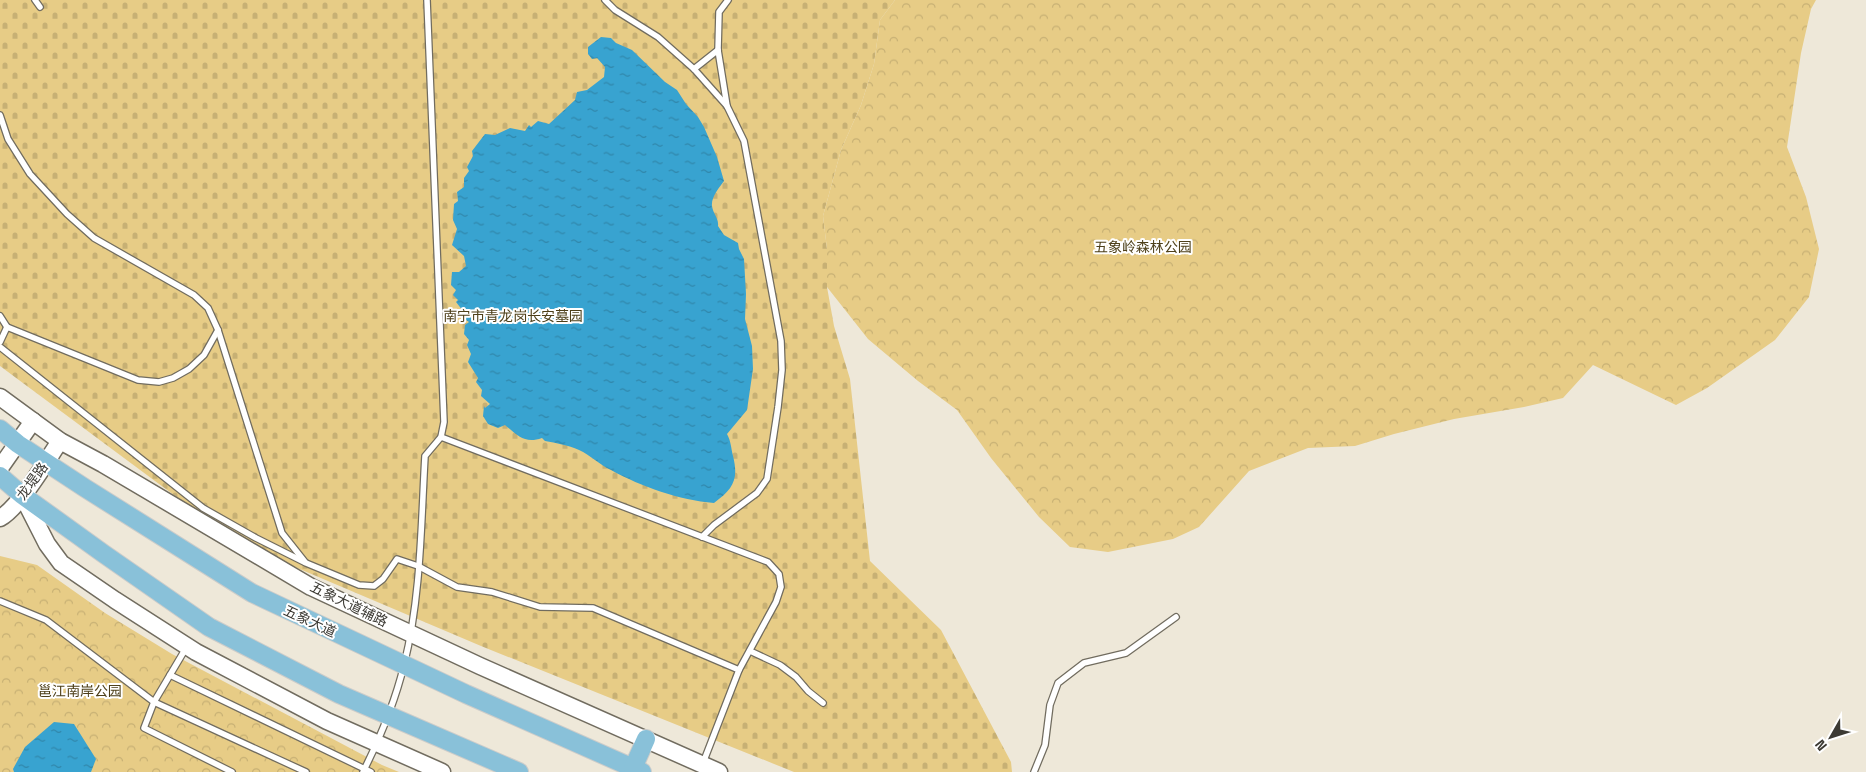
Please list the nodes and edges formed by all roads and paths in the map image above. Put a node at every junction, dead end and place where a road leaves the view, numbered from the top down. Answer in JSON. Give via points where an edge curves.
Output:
{"nodes":[{"id":1,"x":35,"y":0,"type":"edge"},
{"id":2,"x":427,"y":0,"type":"edge"},
{"id":3,"x":605,"y":0,"type":"edge"},
{"id":4,"x":728,"y":0,"type":"edge"},
{"id":5,"x":40,"y":7,"type":"dead end"},
{"id":6,"x":718,"y":50,"type":"junction"},
{"id":7,"x":694,"y":69,"type":"junction"},
{"id":8,"x":726,"y":106,"type":"junction"},
{"id":9,"x":0,"y":115,"type":"edge"},
{"id":10,"x":0,"y":316,"type":"edge"},
{"id":11,"x":7,"y":327,"type":"junction"},
{"id":12,"x":218,"y":330,"type":"junction"},
{"id":13,"x":0,"y":342,"type":"edge"},
{"id":14,"x":0,"y":346,"type":"edge"},
{"id":15,"x":0,"y":397,"type":"edge"},
{"id":16,"x":33,"y":421,"type":"junction"},
{"id":17,"x":0,"y":429,"type":"edge"},
{"id":18,"x":441,"y":437,"type":"junction"},
{"id":19,"x":60,"y":441,"type":"junction"},
{"id":20,"x":18,"y":444,"type":"junction"},
{"id":21,"x":46,"y":461,"type":"junction"},
{"id":22,"x":0,"y":468,"type":"edge"},
{"id":23,"x":0,"y":476,"type":"edge"},
{"id":24,"x":22,"y":495,"type":"junction"},
{"id":25,"x":0,"y":518,"type":"edge"},
{"id":26,"x":702,"y":537,"type":"junction"},
{"id":27,"x":306,"y":563,"type":"junction"},
{"id":28,"x":418,"y":566,"type":"junction"},
{"id":29,"x":0,"y":601,"type":"edge"},
{"id":30,"x":1176,"y":617,"type":"dead end"},
{"id":31,"x":410,"y":634,"type":"junction"},
{"id":32,"x":187,"y":646,"type":"junction"},
{"id":33,"x":750,"y":651,"type":"junction"},
{"id":34,"x":404,"y":665,"type":"junction"},
{"id":35,"x":740,"y":670,"type":"junction"},
{"id":36,"x":170,"y":675,"type":"junction"},
{"id":37,"x":154,"y":702,"type":"junction"},
{"id":38,"x":823,"y":703,"type":"dead end"},
{"id":39,"x":388,"y":715,"type":"junction"},
{"id":40,"x":646,"y":739,"type":"junction"},
{"id":41,"x":378,"y":744,"type":"junction"},
{"id":42,"x":703,"y":764,"type":"junction"},
{"id":43,"x":638,"y":770,"type":"edge"},
{"id":44,"x":363,"y":771,"type":"edge"},
{"id":45,"x":232,"y":772,"type":"edge"},
{"id":46,"x":306,"y":772,"type":"edge"},
{"id":47,"x":371,"y":772,"type":"edge"},
{"id":48,"x":442,"y":772,"type":"edge"},
{"id":49,"x":519,"y":772,"type":"edge"},
{"id":50,"x":719,"y":772,"type":"edge"},
{"id":51,"x":1034,"y":772,"type":"edge"}],
"edges":[{"from":1,"to":5,"type":"lane"},
{"from":2,"to":18,"type":"lane","via":[[444,422]]},
{"from":3,"to":7,"type":"lane","via":[[658,37]]},
{"from":4,"to":6,"type":"lane","via":[[719,12]]},
{"from":6,"to":7,"type":"lane"},
{"from":6,"to":8,"type":"lane"},
{"from":7,"to":8,"type":"lane"},
{"from":8,"to":26,"type":"lane","via":[[744,141],[781,341],[782,370],[767,479],[757,493]]},
{"from":9,"to":12,"type":"lane","via":[[8,139],[30,174],[67,214],[94,238],[194,295],[208,308]]},
{"from":10,"to":11,"type":"lane"},
{"from":11,"to":12,"type":"lane","via":[[138,380],[159,382],[189,369],[204,355]]},
{"from":11,"to":13,"type":"lane"},
{"from":12,"to":27,"type":"lane","via":[[282,533]]},
{"from":14,"to":27,"type":"lane","via":[[203,508]]},
{"from":15,"to":16,"type":"street","name":"五象大道辅路"},
{"from":16,"to":19,"type":"street","name":"五象大道辅路"},
{"from":16,"to":20,"type":"street"},
{"from":17,"to":20,"type":"main road","name":"五象大道"},
{"from":18,"to":26,"type":"lane"},
{"from":18,"to":28,"type":"lane","via":[[425,456]]},
{"from":19,"to":21,"type":"street","name":"龙堤路"},
{"from":19,"to":31,"type":"street","name":"五象大道辅路","via":[[311,586]]},
{"from":20,"to":21,"type":"main road","name":"五象大道"},
{"from":20,"to":22,"type":"street"},
{"from":21,"to":24,"type":"street","name":"龙堤路"},
{"from":21,"to":34,"type":"main road","name":"五象大道","via":[[252,593]]},
{"from":23,"to":24,"type":"main road"},
{"from":24,"to":25,"type":"street","name":"龙堤路"},
{"from":24,"to":32,"type":"street","via":[[47,544],[61,563]]},
{"from":24,"to":39,"type":"main road","via":[[209,627],[339,694]]},
{"from":26,"to":33,"type":"lane","via":[[768,562],[779,574],[781,587],[778,595]]},
{"from":27,"to":28,"type":"lane","via":[[359,585],[374,586],[384,579],[397,559]]},
{"from":28,"to":31,"type":"lane"},
{"from":28,"to":35,"type":"lane","via":[[457,587],[492,592],[540,607],[593,608]]},
{"from":29,"to":37,"type":"lane","via":[[46,620]]},
{"from":30,"to":51,"type":"lane","via":[[1126,653],[1084,663],[1058,683],[1050,705],[1044,745]]},
{"from":31,"to":34,"type":"lane"},
{"from":31,"to":40,"type":"street","name":"五象大道辅路"},
{"from":32,"to":36,"type":"lane"},
{"from":32,"to":41,"type":"street","via":[[327,721]]},
{"from":33,"to":35,"type":"lane"},
{"from":33,"to":38,"type":"lane","via":[[780,665]]},
{"from":34,"to":39,"type":"lane"},
{"from":34,"to":43,"type":"main road","name":"五象大道"},
{"from":35,"to":42,"type":"lane"},
{"from":36,"to":37,"type":"lane"},
{"from":36,"to":44,"type":"lane"},
{"from":37,"to":45,"type":"lane","via":[[144,728]]},
{"from":37,"to":46,"type":"lane"},
{"from":39,"to":41,"type":"lane"},
{"from":39,"to":49,"type":"main road"},
{"from":40,"to":42,"type":"street","name":"五象大道辅路"},
{"from":40,"to":43,"type":"main road"},
{"from":41,"to":44,"type":"lane"},
{"from":41,"to":48,"type":"street"},
{"from":42,"to":50,"type":"street","name":"五象大道辅路"},
{"from":44,"to":47,"type":"lane"}]}
